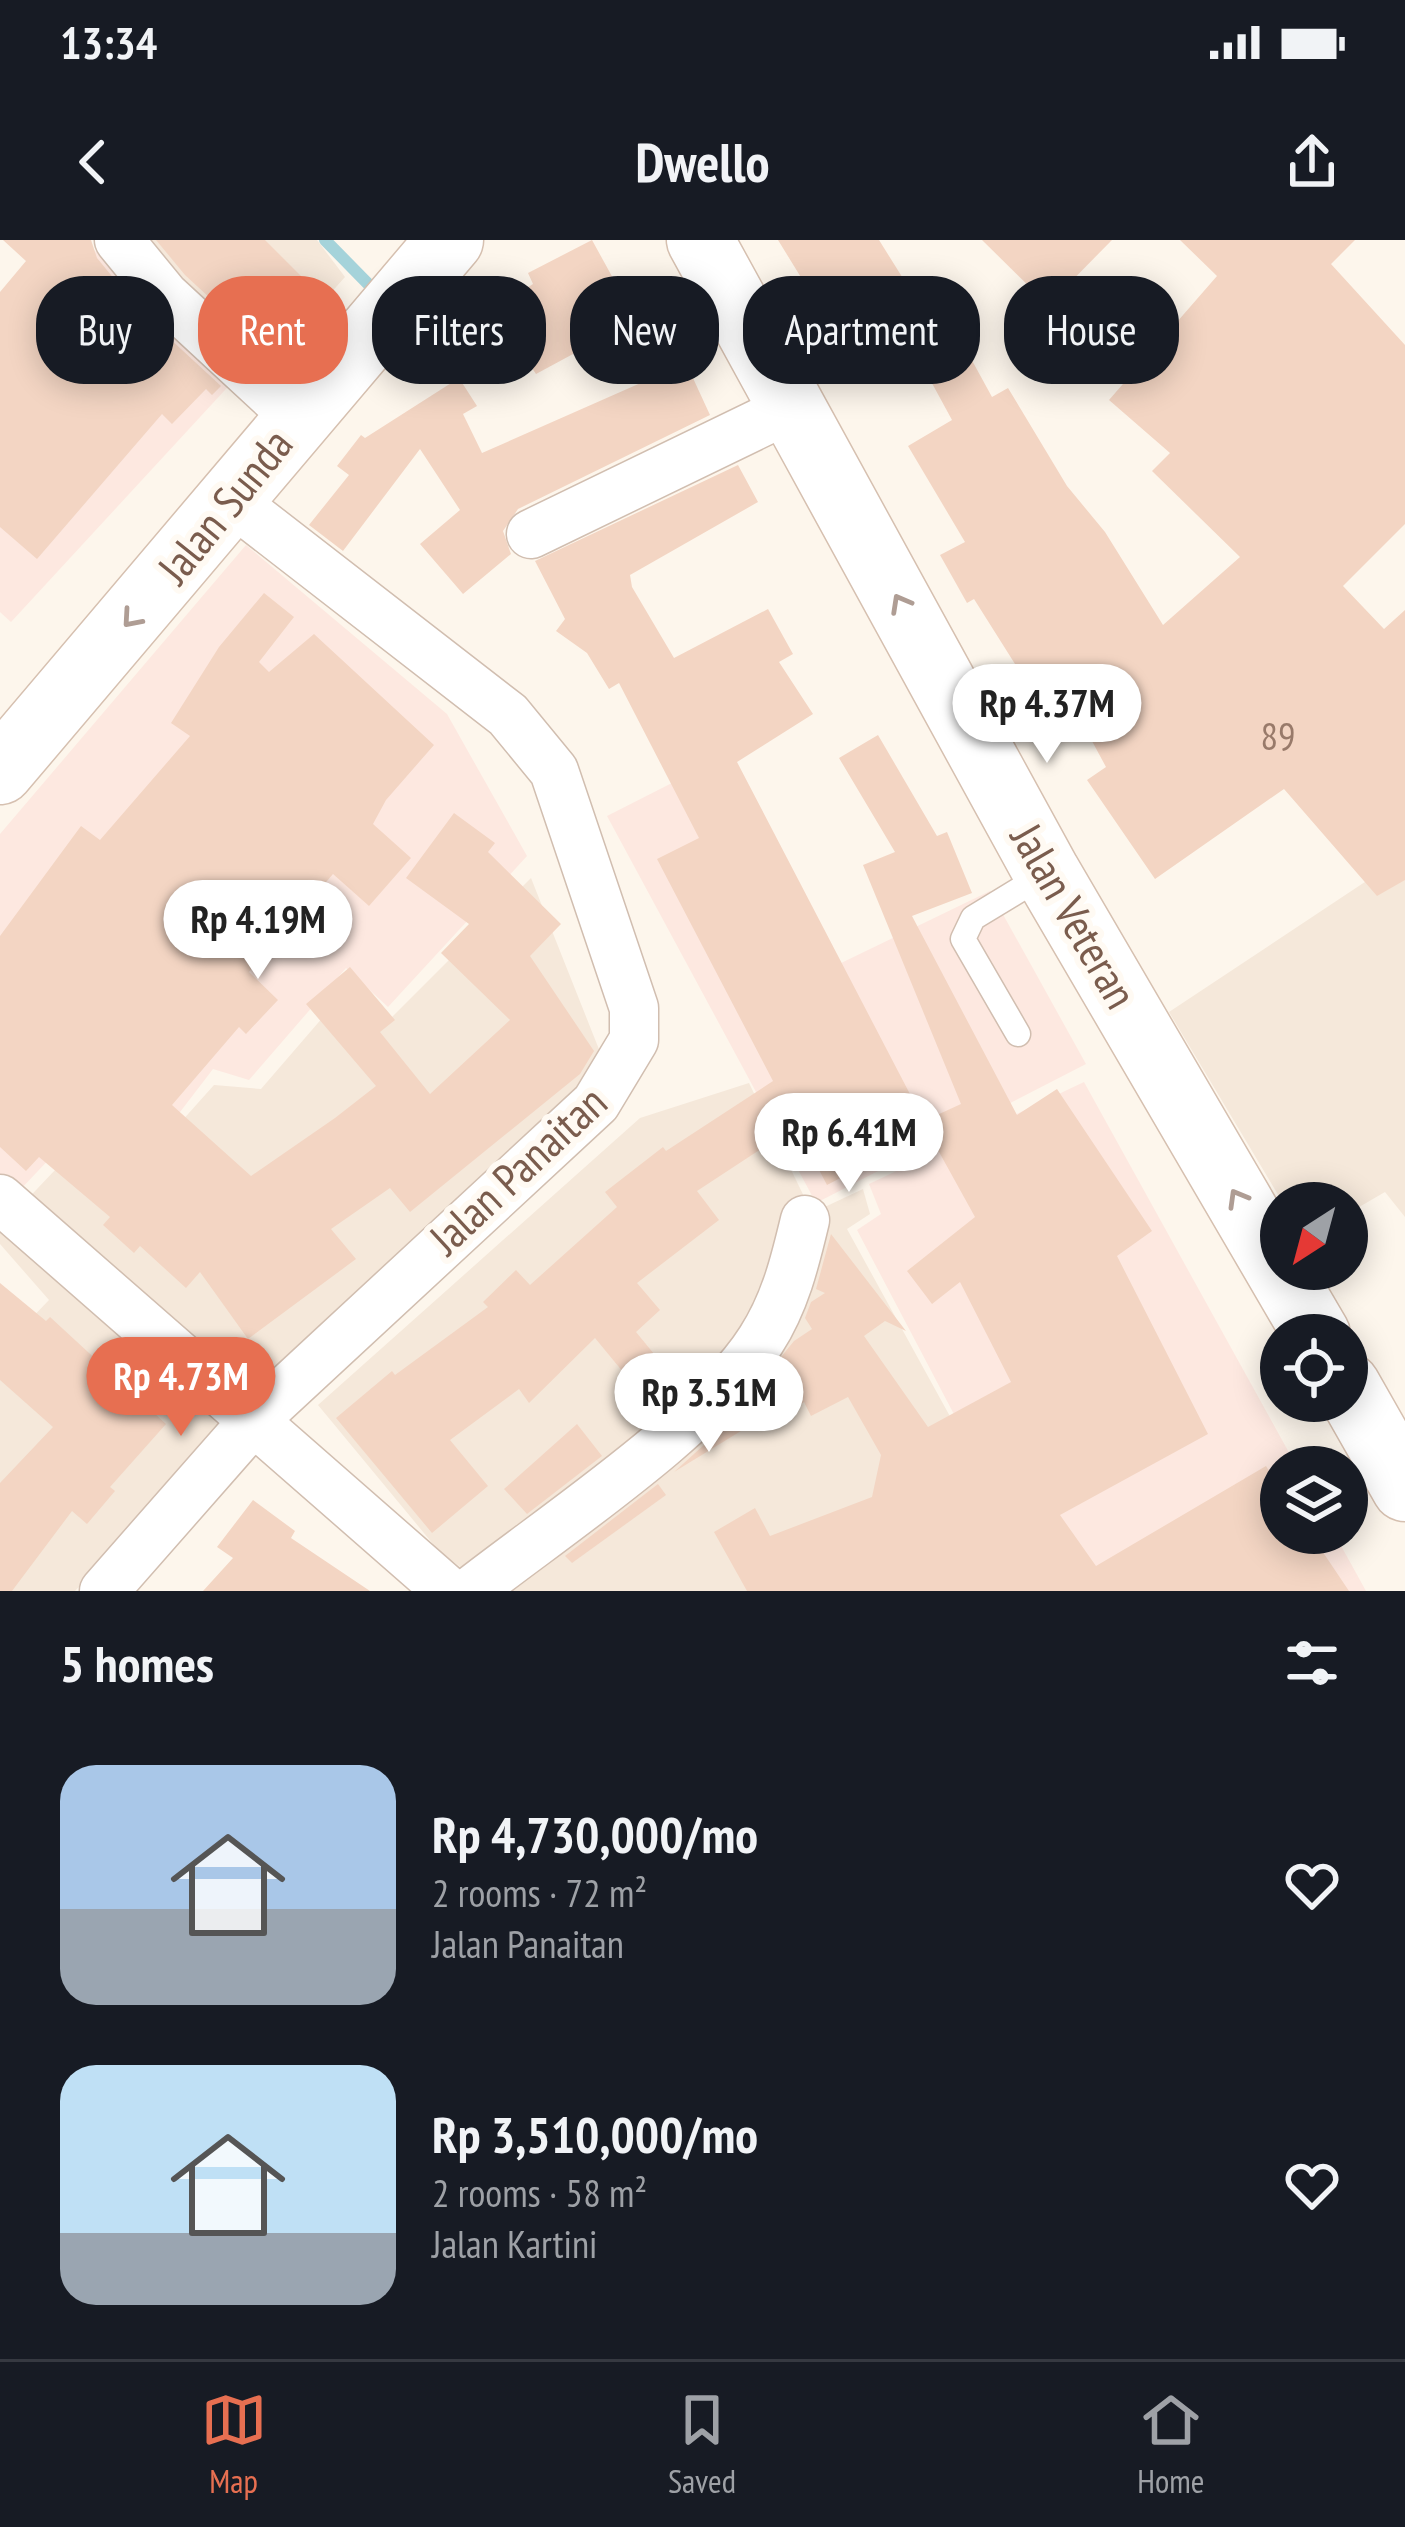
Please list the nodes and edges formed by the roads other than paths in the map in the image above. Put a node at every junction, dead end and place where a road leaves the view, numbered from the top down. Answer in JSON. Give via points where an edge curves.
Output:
{"nodes":[{"id":1,"x":119,"y":240,"type":"edge"},
{"id":2,"x":450,"y":240,"type":"edge"},
{"id":3,"x":700,"y":240,"type":"edge"},
{"id":4,"x":793,"y":406,"type":"junction"},
{"id":5,"x":297,"y":418,"type":"junction"},
{"id":6,"x":232,"y":501,"type":"junction"},
{"id":7,"x":531,"y":534,"type":"dead end"},
{"id":8,"x":0,"y":771,"type":"edge"},
{"id":9,"x":1047,"y":873,"type":"junction"},
{"id":10,"x":1018,"y":1034,"type":"dead end"},
{"id":11,"x":0,"y":1199,"type":"edge"},
{"id":12,"x":805,"y":1220,"type":"dead end"},
{"id":13,"x":1305,"y":1314,"type":"edge"},
{"id":14,"x":256,"y":1418,"type":"junction"},
{"id":15,"x":104,"y":1591,"type":"edge"},
{"id":16,"x":448,"y":1591,"type":"edge"},
{"id":17,"x":471,"y":1591,"type":"edge"}],
"edges":[{"from":1,"to":5,"type":"street","via":[[164,296]]},
{"from":2,"to":5,"type":"main road","name":"Jalan Sunda"},
{"from":3,"to":4,"type":"main road","name":"Jalan Veteran"},
{"from":4,"to":7,"type":"street"},
{"from":9,"to":4,"type":"main road","name":"Jalan Veteran","one_way":true},
{"from":5,"to":6,"type":"main road","name":"Jalan Sunda"},
{"from":6,"to":8,"type":"main road","name":"Jalan Sunda","one_way":true},
{"from":6,"to":14,"type":"street","name":"Jalan Panaitan","via":[[508,715],[554,771],[634,1008],[634,1040],[596,1103]]},
{"from":9,"to":10,"type":"lane","via":[[974,918],[963,939]]},
{"from":13,"to":9,"type":"main road","name":"Jalan Veteran","one_way":true},
{"from":11,"to":14,"type":"street"},
{"from":12,"to":17,"type":"street","via":[[790,1281],[761,1340],[721,1387]]},
{"from":14,"to":15,"type":"street","name":"Jalan Panaitan"},
{"from":14,"to":16,"type":"street"}]}
